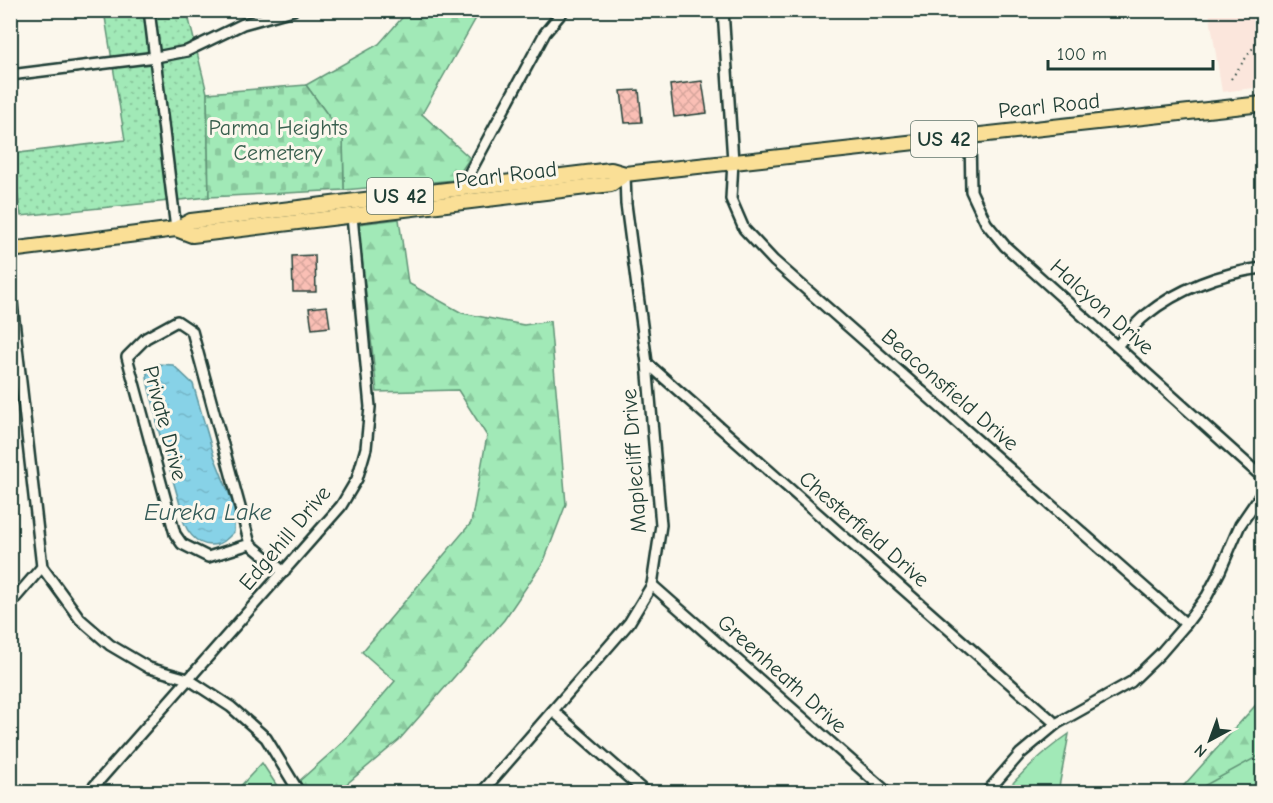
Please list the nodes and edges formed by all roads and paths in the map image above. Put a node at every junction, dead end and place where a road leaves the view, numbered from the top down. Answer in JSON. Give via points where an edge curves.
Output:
{"nodes":[{"id":1,"x":149,"y":10,"type":"edge"},
{"id":2,"x":293,"y":10,"type":"edge"},
{"id":3,"x":564,"y":10,"type":"edge"},
{"id":4,"x":724,"y":12,"type":"edge"},
{"id":5,"x":1263,"y":35,"type":"edge"},
{"id":6,"x":156,"y":57,"type":"junction"},
{"id":7,"x":10,"y":75,"type":"edge"},
{"id":8,"x":1231,"y":79,"type":"dead end"},
{"id":9,"x":1263,"y":104,"type":"edge"},
{"id":10,"x":970,"y":136,"type":"junction"},
{"id":11,"x":733,"y":161,"type":"junction"},
{"id":12,"x":625,"y":174,"type":"junction"},
{"id":13,"x":462,"y":187,"type":"junction"},
{"id":14,"x":352,"y":216,"type":"junction"},
{"id":15,"x":176,"y":229,"type":"junction"},
{"id":16,"x":10,"y":250,"type":"edge"},
{"id":17,"x":1263,"y":268,"type":"edge"},
{"id":18,"x":10,"y":285,"type":"edge"},
{"id":19,"x":1117,"y":346,"type":"junction"},
{"id":20,"x":647,"y":363,"type":"junction"},
{"id":21,"x":1263,"y":477,"type":"edge"},
{"id":22,"x":1263,"y":493,"type":"edge"},
{"id":23,"x":250,"y":544,"type":"junction"},
{"id":24,"x":42,"y":567,"type":"junction"},
{"id":25,"x":284,"y":572,"type":"junction"},
{"id":26,"x":652,"y":585,"type":"junction"},
{"id":27,"x":10,"y":604,"type":"edge"},
{"id":28,"x":1186,"y":624,"type":"junction"},
{"id":29,"x":188,"y":679,"type":"junction"},
{"id":30,"x":553,"y":711,"type":"junction"},
{"id":31,"x":1056,"y":723,"type":"junction"},
{"id":32,"x":89,"y":792,"type":"edge"},
{"id":33,"x":298,"y":792,"type":"edge"},
{"id":34,"x":482,"y":792,"type":"edge"},
{"id":35,"x":645,"y":792,"type":"edge"},
{"id":36,"x":887,"y":792,"type":"edge"},
{"id":37,"x":987,"y":792,"type":"edge"}],
"edges":[{"from":1,"to":6,"type":"street"},
{"from":2,"to":6,"type":"street","via":[[243,24],[187,51]]},
{"from":3,"to":13,"type":"street","via":[[546,33]]},
{"from":4,"to":11,"type":"street","name":"Beaconsfield Drive"},
{"from":5,"to":8,"type":"path"},
{"from":6,"to":7,"type":"street"},
{"from":6,"to":15,"type":"street"},
{"from":9,"to":10,"type":"main road","name":"Pearl Road","number":"US 42"},
{"from":10,"to":11,"type":"main road","name":"Pearl Road","number":"US 42"},
{"from":10,"to":19,"type":"street","name":"Halcyon Drive","via":[[971,190],[987,223],[1005,246]]},
{"from":11,"to":12,"type":"main road","name":"Pearl Road","number":"US 42"},
{"from":11,"to":28,"type":"street","name":"Beaconsfield Drive","via":[[731,199],[744,229],[766,253]]},
{"from":12,"to":13,"type":"main road","name":"Pearl Road","number":"US 42","via":[[611,170]]},
{"from":12,"to":14,"type":"main road","name":"Pearl Road","number":"US 42","via":[[611,184]]},
{"from":12,"to":20,"type":"street","name":"Maplecliff Drive"},
{"from":13,"to":15,"type":"main road","name":"Pearl Road","number":"US 42","via":[[191,221]]},
{"from":14,"to":15,"type":"main road","name":"Pearl Road","number":"US 42","via":[[192,235]]},
{"from":14,"to":25,"type":"street","name":"Edgehill Drive","via":[[370,407],[366,448],[357,479],[341,506]]},
{"from":15,"to":16,"type":"main road","name":"Pearl Road","number":"US 42"},
{"from":17,"to":19,"type":"street","via":[[1178,293],[1144,316]]},
{"from":18,"to":24,"type":"street"},
{"from":19,"to":21,"type":"street","name":"Halcyon Drive"},
{"from":20,"to":26,"type":"street","name":"Maplecliff Drive","via":[[661,525]]},
{"from":20,"to":31,"type":"street","name":"Chesterfield Drive"},
{"from":22,"to":28,"type":"street","via":[[1240,525],[1207,596]]},
{"from":23,"to":23,"type":"street","name":"Private Drive","via":[[208,557],[182,544],[175,534],[127,357],[146,338],[177,321],[192,331]]},
{"from":23,"to":25,"type":"street"},
{"from":24,"to":27,"type":"street"},
{"from":24,"to":29,"type":"street","via":[[80,619],[110,645],[149,668]]},
{"from":25,"to":29,"type":"street","name":"Edgehill Drive"},
{"from":26,"to":30,"type":"street","name":"Maplecliff Drive","via":[[629,623]]},
{"from":26,"to":36,"type":"street","name":"Greenheath Drive"},
{"from":28,"to":31,"type":"street","via":[[1131,682]]},
{"from":29,"to":32,"type":"street","name":"Edgehill Drive"},
{"from":29,"to":33,"type":"street","via":[[231,707],[266,738]]},
{"from":30,"to":34,"type":"street","name":"Maplecliff Drive"},
{"from":30,"to":35,"type":"street"},
{"from":31,"to":37,"type":"street","via":[[1020,754]]}]}
